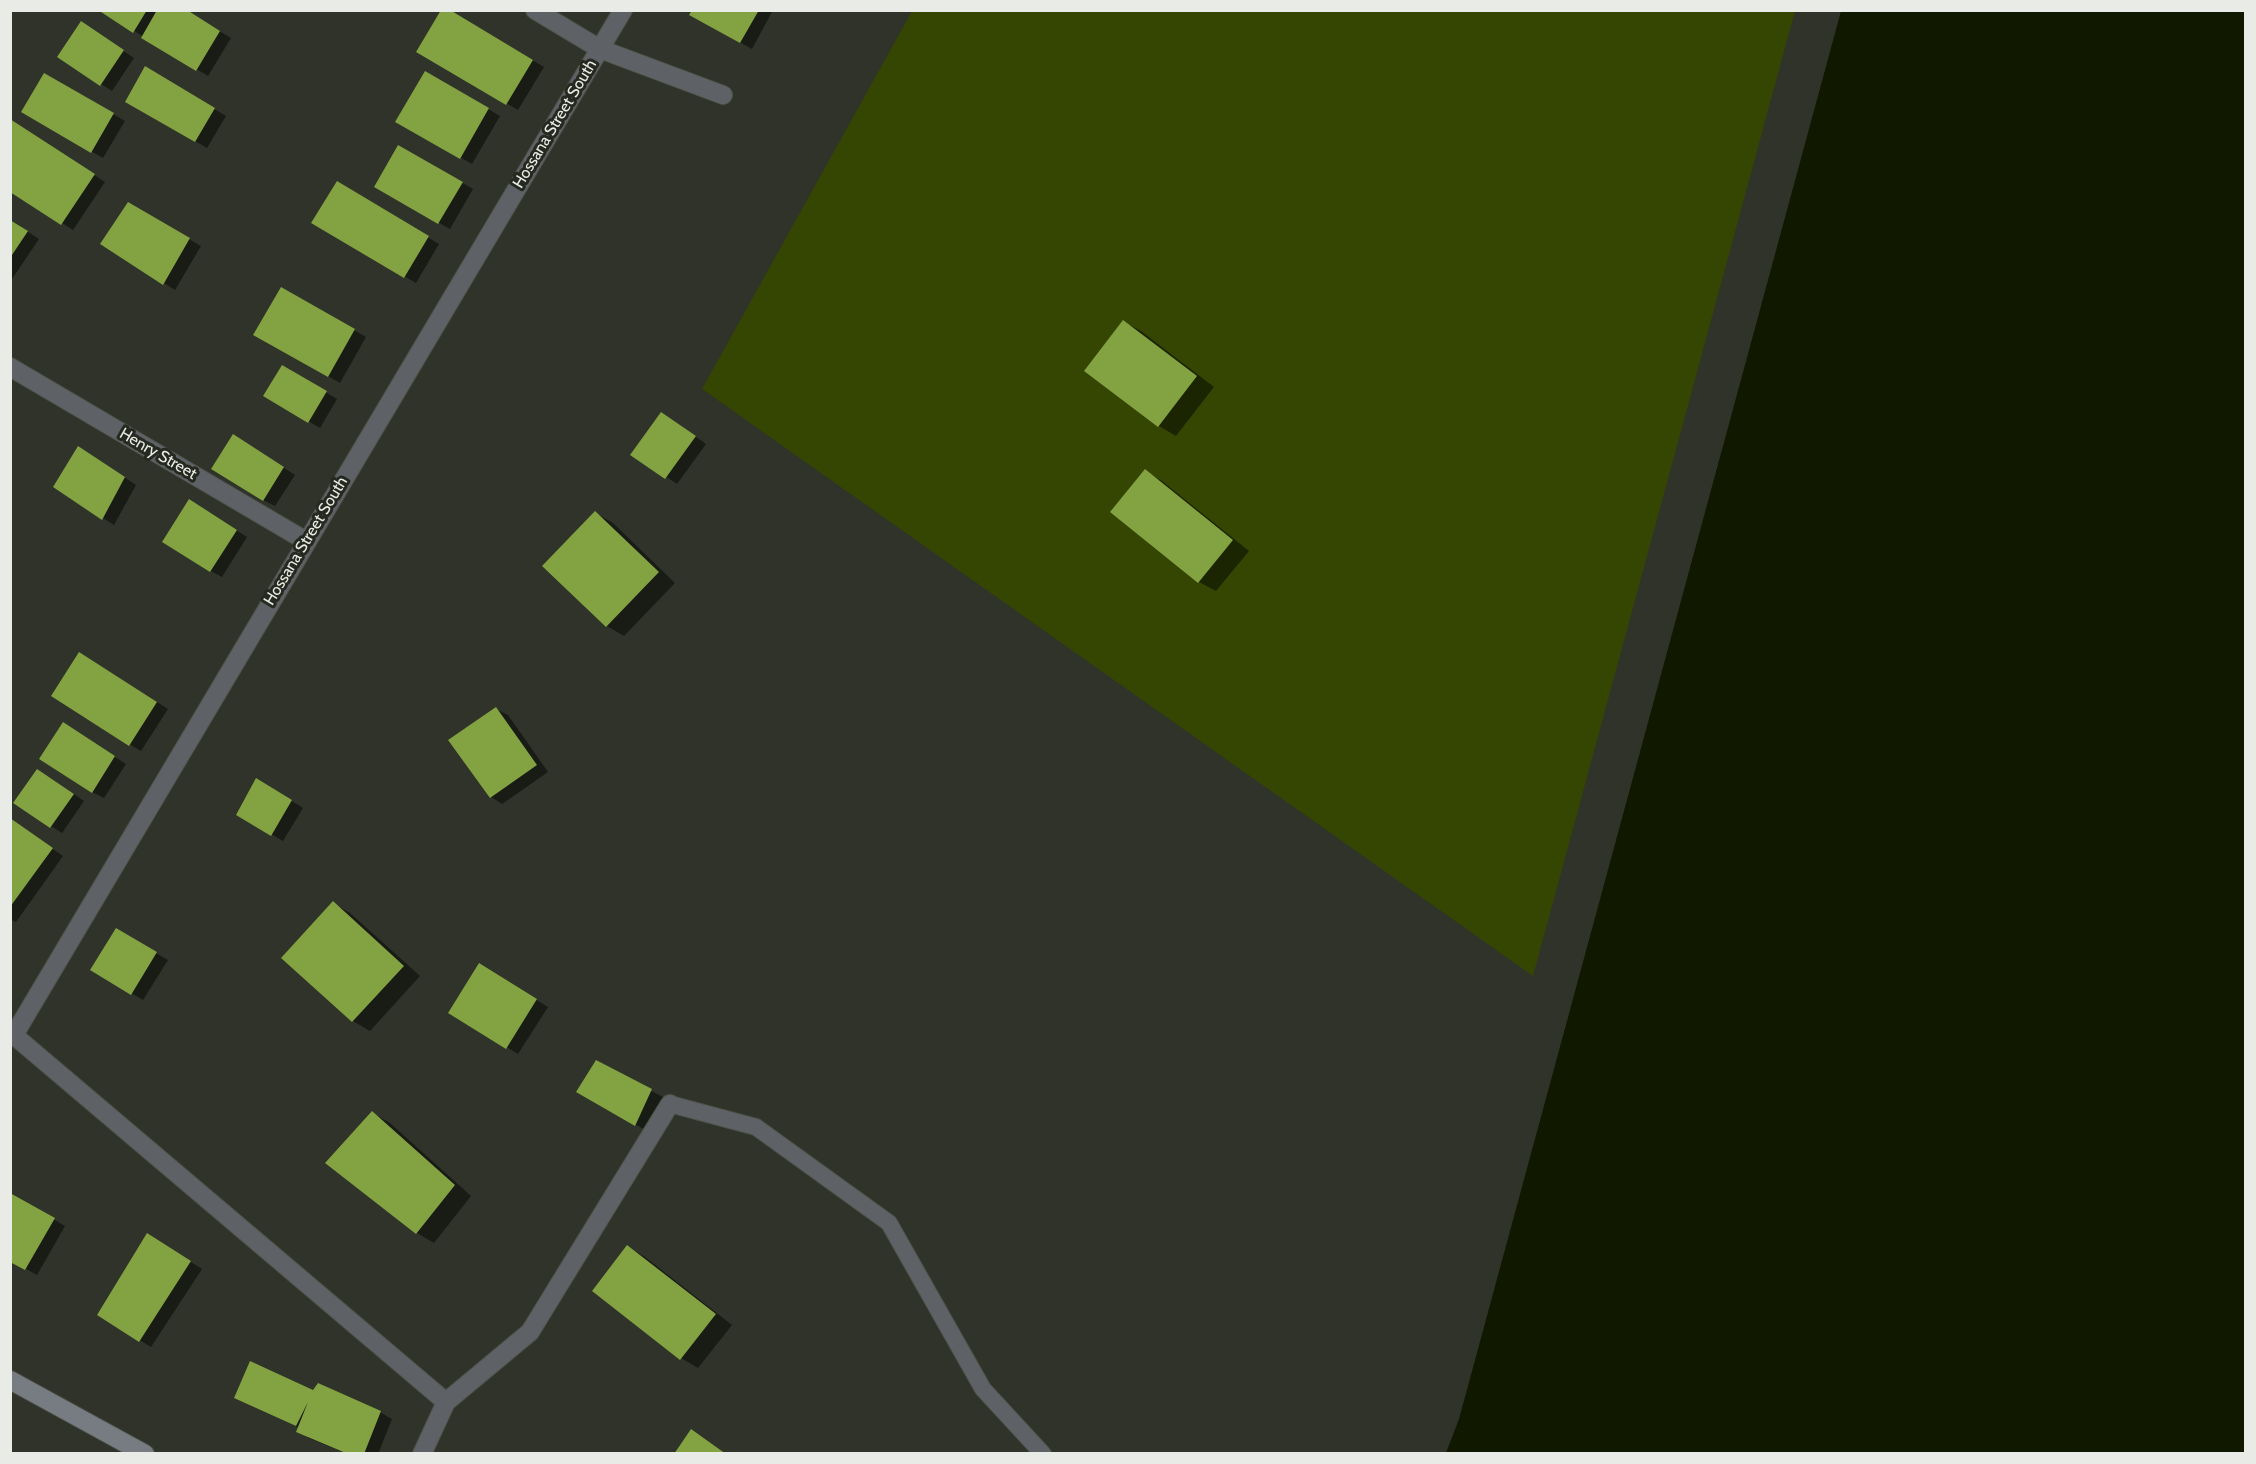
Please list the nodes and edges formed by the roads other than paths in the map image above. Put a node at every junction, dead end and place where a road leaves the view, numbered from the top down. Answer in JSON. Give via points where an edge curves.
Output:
{"nodes":[{"id":1,"x":535,"y":10,"type":"edge"},
{"id":2,"x":623,"y":10,"type":"edge"},
{"id":3,"x":600,"y":49,"type":"junction"},
{"id":4,"x":723,"y":96,"type":"dead end"},
{"id":5,"x":10,"y":367,"type":"edge"},
{"id":6,"x":306,"y":541,"type":"junction"},
{"id":7,"x":12,"y":1034,"type":"edge"},
{"id":8,"x":670,"y":1104,"type":"joint"},
{"id":9,"x":10,"y":1380,"type":"edge"},
{"id":10,"x":446,"y":1402,"type":"junction"},
{"id":11,"x":145,"y":1454,"type":"edge"},
{"id":12,"x":422,"y":1454,"type":"edge"},
{"id":13,"x":1043,"y":1454,"type":"edge"}],
"edges":[{"from":1,"to":3,"type":"street"},
{"from":2,"to":3,"type":"street","name":"Hossana Street South"},
{"from":3,"to":4,"type":"street"},
{"from":3,"to":6,"type":"street","name":"Hossana Street South"},
{"from":5,"to":6,"type":"street","name":"Henry Street"},
{"from":6,"to":7,"type":"street","name":"Hossana Street South"},
{"from":7,"to":10,"type":"street"},
{"from":8,"to":10,"type":"street","via":[[530,1332]]},
{"from":8,"to":13,"type":"lane","via":[[756,1127],[889,1223],[983,1389]]},
{"from":9,"to":11,"type":"main road"},
{"from":10,"to":12,"type":"street"}]}
